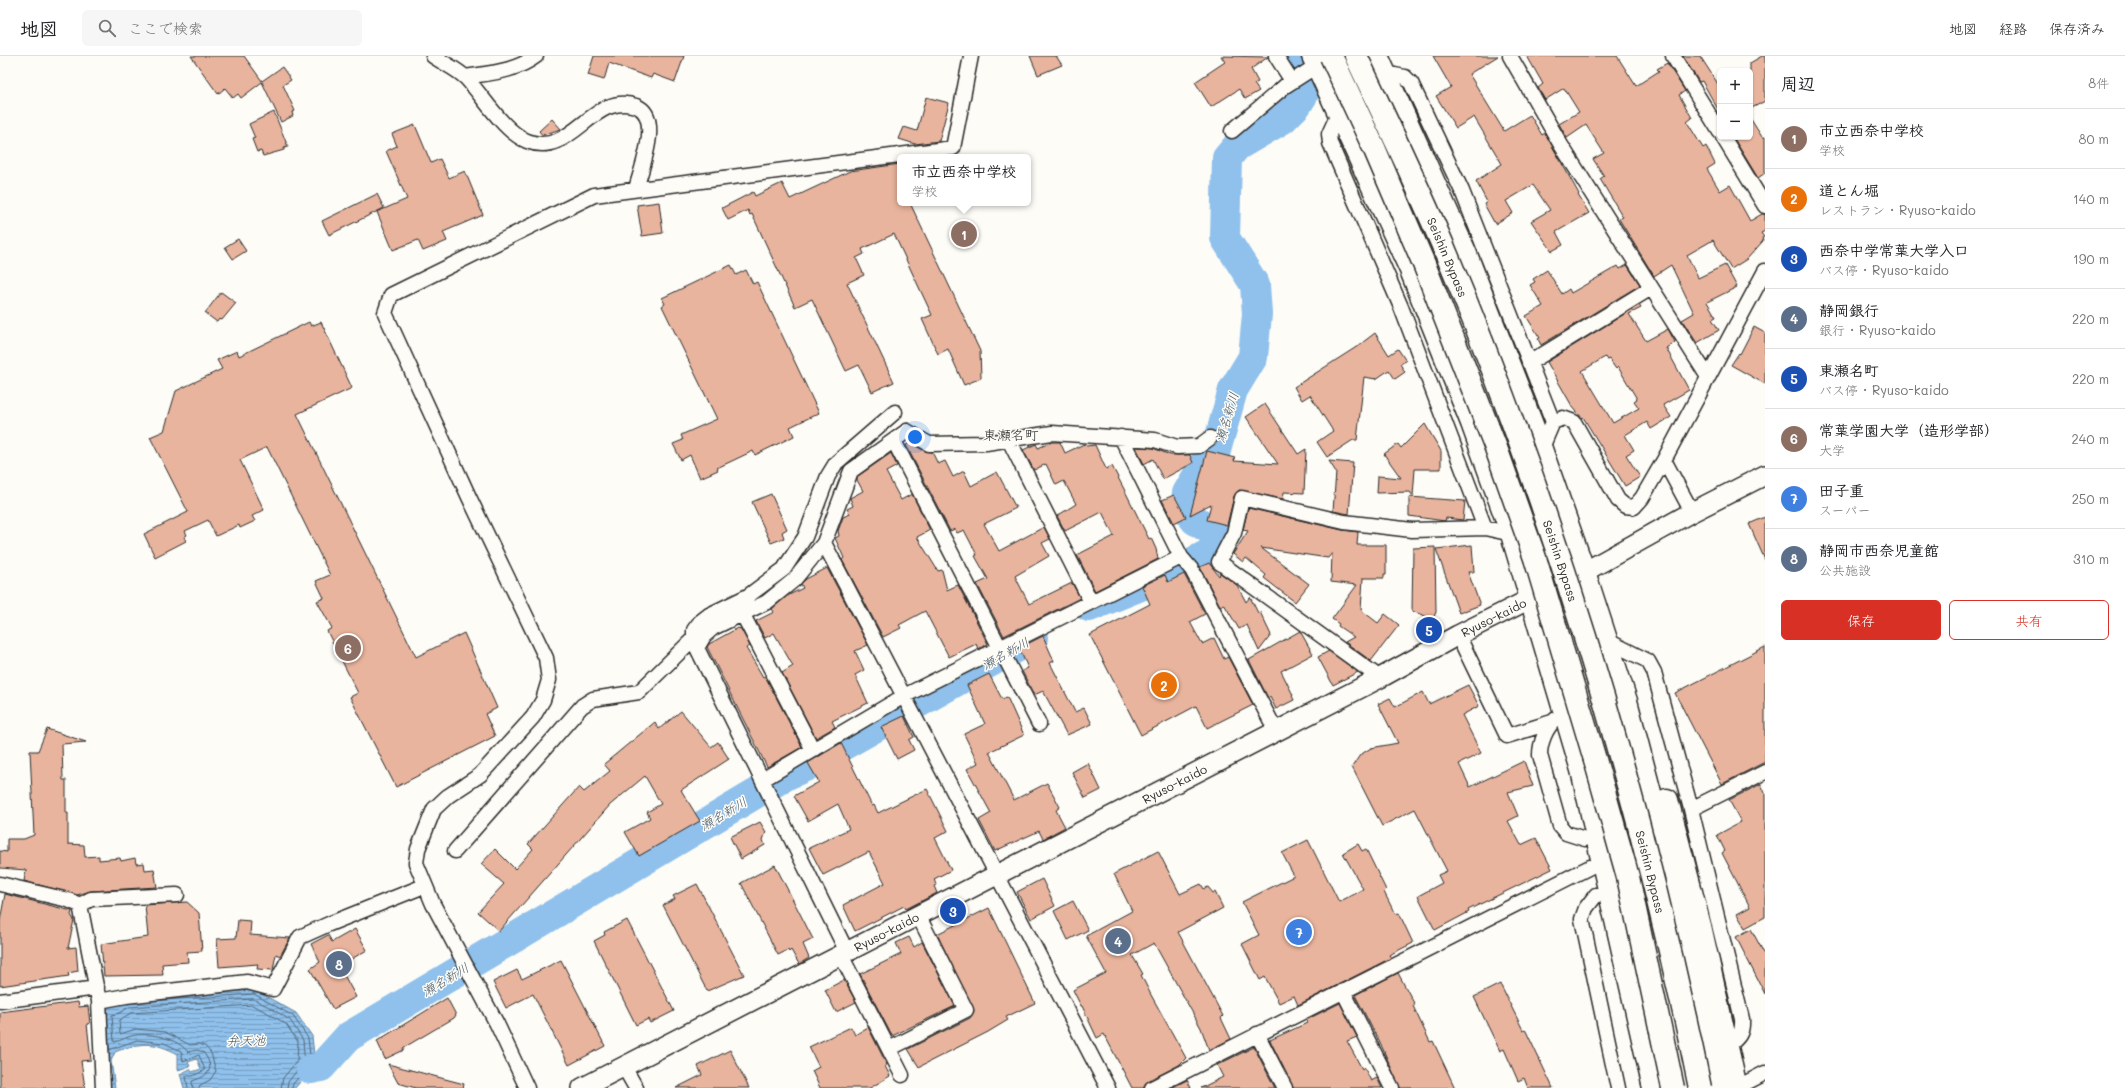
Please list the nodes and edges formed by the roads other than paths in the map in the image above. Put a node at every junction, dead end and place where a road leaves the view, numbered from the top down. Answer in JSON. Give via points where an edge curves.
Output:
{"nodes":[{"id":1,"x":433,"y":56,"type":"edge"},
{"id":2,"x":536,"y":56,"type":"edge"},
{"id":3,"x":971,"y":56,"type":"edge"},
{"id":4,"x":1276,"y":56,"type":"edge"},
{"id":5,"x":1356,"y":56,"type":"edge"},
{"id":6,"x":1510,"y":56,"type":"edge"},
{"id":7,"x":1673,"y":56,"type":"edge"},
{"id":8,"x":1323,"y":58,"type":"edge"},
{"id":9,"x":1380,"y":65,"type":"edge"},
{"id":10,"x":465,"y":77,"type":"junction"},
{"id":11,"x":1292,"y":81,"type":"junction"},
{"id":12,"x":1339,"y":112,"type":"junction"},
{"id":13,"x":1717,"y":127,"type":"edge"},
{"id":14,"x":1232,"y":131,"type":"dead end"},
{"id":15,"x":1725,"y":140,"type":"edge"},
{"id":16,"x":907,"y":154,"type":"edge"},
{"id":17,"x":897,"y":155,"type":"edge"},
{"id":18,"x":636,"y":189,"type":"junction"},
{"id":19,"x":1765,"y":206,"type":"edge"},
{"id":20,"x":1765,"y":271,"type":"edge"},
{"id":21,"x":1650,"y":288,"type":"junction"},
{"id":22,"x":1529,"y":363,"type":"junction"},
{"id":23,"x":1708,"y":377,"type":"junction"},
{"id":24,"x":895,"y":412,"type":"dead end"},
{"id":25,"x":1553,"y":422,"type":"junction"},
{"id":26,"x":1121,"y":437,"type":"junction"},
{"id":27,"x":1210,"y":438,"type":"dead end"},
{"id":28,"x":1009,"y":440,"type":"junction"},
{"id":29,"x":894,"y":441,"type":"junction"},
{"id":30,"x":1541,"y":450,"type":"junction"},
{"id":31,"x":1664,"y":460,"type":"junction"},
{"id":32,"x":1765,"y":474,"type":"edge"},
{"id":33,"x":1692,"y":512,"type":"junction"},
{"id":34,"x":1485,"y":528,"type":"junction"},
{"id":35,"x":1512,"y":534,"type":"junction"},
{"id":36,"x":824,"y":543,"type":"junction"},
{"id":37,"x":1181,"y":557,"type":"junction"},
{"id":38,"x":1584,"y":572,"type":"junction"},
{"id":39,"x":1531,"y":598,"type":"junction"},
{"id":40,"x":1091,"y":602,"type":"junction"},
{"id":41,"x":743,"y":615,"type":"junction"},
{"id":42,"x":1458,"y":635,"type":"junction"},
{"id":43,"x":1606,"y":640,"type":"junction"},
{"id":44,"x":695,"y":643,"type":"junction"},
{"id":45,"x":1000,"y":648,"type":"junction"},
{"id":46,"x":1380,"y":678,"type":"junction"},
{"id":47,"x":904,"y":696,"type":"junction"},
{"id":48,"x":1626,"y":701,"type":"junction"},
{"id":49,"x":1558,"y":717,"type":"junction"},
{"id":50,"x":1038,"y":724,"type":"dead end"},
{"id":51,"x":1276,"y":731,"type":"junction"},
{"id":52,"x":813,"y":750,"type":"junction"},
{"id":53,"x":1582,"y":770,"type":"junction"},
{"id":54,"x":1765,"y":772,"type":"edge"},
{"id":55,"x":762,"y":780,"type":"junction"},
{"id":56,"x":1691,"y":809,"type":"junction"},
{"id":57,"x":1585,"y":839,"type":"junction"},
{"id":58,"x":455,"y":851,"type":"dead end"},
{"id":59,"x":1590,"y":867,"type":"junction"},
{"id":60,"x":996,"y":875,"type":"junction"},
{"id":61,"x":0,"y":884,"type":"edge"},
{"id":62,"x":424,"y":886,"type":"junction"},
{"id":63,"x":177,"y":895,"type":"dead end"},
{"id":64,"x":1596,"y":895,"type":"junction"},
{"id":65,"x":80,"y":905,"type":"junction"},
{"id":66,"x":918,"y":915,"type":"junction"},
{"id":67,"x":844,"y":954,"type":"junction"},
{"id":68,"x":1343,"y":991,"type":"junction"},
{"id":69,"x":98,"y":994,"type":"junction"},
{"id":70,"x":0,"y":1001,"type":"edge"},
{"id":71,"x":1258,"y":1034,"type":"junction"},
{"id":72,"x":1726,"y":1047,"type":"junction"},
{"id":73,"x":889,"y":1049,"type":"junction"},
{"id":74,"x":624,"y":1067,"type":"junction"},
{"id":75,"x":1765,"y":1073,"type":"edge"},
{"id":76,"x":902,"y":1075,"type":"dead end"},
{"id":77,"x":103,"y":1088,"type":"edge"},
{"id":78,"x":526,"y":1088,"type":"edge"},
{"id":79,"x":582,"y":1088,"type":"edge"},
{"id":80,"x":636,"y":1088,"type":"edge"},
{"id":81,"x":1108,"y":1088,"type":"edge"},
{"id":82,"x":1152,"y":1088,"type":"edge"},
{"id":83,"x":1285,"y":1088,"type":"edge"},
{"id":84,"x":1392,"y":1088,"type":"edge"},
{"id":85,"x":1618,"y":1088,"type":"edge"},
{"id":86,"x":1641,"y":1088,"type":"edge"},
{"id":87,"x":1654,"y":1088,"type":"edge"},
{"id":88,"x":1673,"y":1088,"type":"edge"},
{"id":89,"x":1700,"y":1088,"type":"edge"},
{"id":90,"x":1718,"y":1088,"type":"edge"},
{"id":91,"x":1736,"y":1088,"type":"edge"}],
"edges":[{"from":1,"to":10,"type":"street"},
{"from":2,"to":10,"type":"street","via":[[527,63],[506,70]]},
{"from":3,"to":16,"type":"street","via":[[953,148]]},
{"from":4,"to":11,"type":"street"},
{"from":5,"to":89,"type":"highway","name":"Seishin Bypass","bridge":true,"via":[[1447,255],[1519,440],[1557,549],[1619,754],[1652,880]]},
{"from":6,"to":21,"type":"street","via":[[1561,145]]},
{"from":7,"to":13,"type":"street"},
{"from":8,"to":11,"type":"street"},
{"from":8,"to":12,"type":"highway"},
{"from":8,"to":88,"type":"highway","name":"Seishin Bypass","bridge":true,"via":[[1375,150],[1424,264],[1496,448],[1535,558],[1628,877]]},
{"from":9,"to":22,"type":"street","via":[[1405,77],[1411,83],[1462,191]]},
{"from":9,"to":30,"type":"highway","via":[[1465,252]]},
{"from":10,"to":18,"type":"street","via":[[512,131],[526,141],[542,144],[555,142],[567,136],[602,108],[623,103],[637,106],[647,114],[650,125]]},
{"from":11,"to":14,"type":"street"},
{"from":12,"to":34,"type":"street","via":[[1329,134],[1330,143],[1401,307]]},
{"from":12,"to":35,"type":"highway","via":[[1411,270],[1472,423]]},
{"from":15,"to":19,"type":"street"},
{"from":17,"to":18,"type":"street"},
{"from":18,"to":62,"type":"street","via":[[594,195],[559,212],[391,295],[385,313],[468,497],[546,658],[549,680],[543,700],[533,717],[513,740],[480,775],[448,796],[434,809],[418,849],[416,863]]},
{"from":20,"to":23,"type":"street"},
{"from":21,"to":22,"type":"street"},
{"from":21,"to":23,"type":"street"},
{"from":22,"to":25,"type":"street"},
{"from":23,"to":31,"type":"street"},
{"from":24,"to":44,"type":"street","via":[[836,463],[828,476],[805,537],[784,569],[748,596],[700,622],[694,630]]},
{"from":25,"to":30,"type":"street"},
{"from":25,"to":31,"type":"street","via":[[1564,418],[1574,422],[1618,500],[1625,506],[1634,507],[1642,498]]},
{"from":26,"to":27,"type":"street","via":[[1155,440],[1177,447],[1200,446]]},
{"from":26,"to":28,"type":"street","via":[[1052,433]]},
{"from":26,"to":37,"type":"street"},
{"from":28,"to":29,"type":"street","via":[[929,444],[907,431]]},
{"from":28,"to":40,"type":"street"},
{"from":29,"to":36,"type":"street","via":[[851,471]]},
{"from":29,"to":45,"type":"street"},
{"from":30,"to":38,"type":"highway"},
{"from":31,"to":33,"type":"street"},
{"from":32,"to":33,"type":"main road","name":"Ryuso-kaido"},
{"from":33,"to":38,"type":"main road","name":"Ryuso-kaido"},
{"from":34,"to":35,"type":"street"},
{"from":34,"to":46,"type":"street","via":[[1412,530],[1344,522],[1242,498],[1234,533],[1219,562]]},
{"from":35,"to":39,"type":"highway"},
{"from":36,"to":41,"type":"street","via":[[794,580],[767,602]]},
{"from":36,"to":47,"type":"street"},
{"from":37,"to":40,"type":"street"},
{"from":37,"to":51,"type":"street","via":[[1192,570]]},
{"from":38,"to":39,"type":"main road","name":"Ryuso-kaido"},
{"from":38,"to":43,"type":"highway"},
{"from":39,"to":42,"type":"main road","name":"Ryuso-kaido"},
{"from":39,"to":49,"type":"highway"},
{"from":40,"to":45,"type":"street"},
{"from":41,"to":44,"type":"street","via":[[713,628]]},
{"from":41,"to":52,"type":"street"},
{"from":42,"to":46,"type":"main road","name":"Ryuso-kaido"},
{"from":42,"to":49,"type":"street","via":[[1507,736]]},
{"from":43,"to":48,"type":"highway"},
{"from":43,"to":56,"type":"street","via":[[1648,661],[1654,672]]},
{"from":44,"to":55,"type":"street"},
{"from":44,"to":58,"type":"street","via":[[639,692],[593,699],[582,706]]},
{"from":45,"to":47,"type":"street"},
{"from":45,"to":50,"type":"street"},
{"from":46,"to":51,"type":"main road","name":"Ryuso-kaido"},
{"from":47,"to":52,"type":"street"},
{"from":47,"to":60,"type":"street"},
{"from":48,"to":72,"type":"highway","via":[[1653,759],[1678,836]]},
{"from":48,"to":90,"type":"highway","via":[[1669,865]]},
{"from":49,"to":53,"type":"highway"},
{"from":49,"to":57,"type":"street","via":[[1540,744],[1540,755],[1560,826],[1566,833]]},
{"from":51,"to":60,"type":"main road","name":"Ryuso-kaido"},
{"from":52,"to":55,"type":"street"},
{"from":53,"to":57,"type":"highway"},
{"from":53,"to":87,"type":"highway"},
{"from":54,"to":56,"type":"street"},
{"from":55,"to":67,"type":"street"},
{"from":56,"to":72,"type":"street","via":[[1742,1019],[1742,1030],[1738,1038]]},
{"from":57,"to":59,"type":"highway"},
{"from":59,"to":64,"type":"highway"},
{"from":59,"to":68,"type":"street"},
{"from":60,"to":66,"type":"main road","name":"Ryuso-kaido"},
{"from":60,"to":81,"type":"street"},
{"from":61,"to":65,"type":"street"},
{"from":62,"to":69,"type":"street","via":[[300,938],[273,989],[247,982],[126,996]]},
{"from":62,"to":78,"type":"street","via":[[497,1024]]},
{"from":63,"to":65,"type":"street","via":[[92,899]]},
{"from":64,"to":85,"type":"street","via":[[1586,908],[1582,919]]},
{"from":64,"to":86,"type":"highway"},
{"from":65,"to":69,"type":"street"},
{"from":66,"to":67,"type":"main road","name":"Ryuso-kaido"},
{"from":66,"to":73,"type":"street","via":[[966,1010]]},
{"from":67,"to":73,"type":"street"},
{"from":67,"to":74,"type":"main road","name":"Ryuso-kaido"},
{"from":68,"to":71,"type":"street"},
{"from":68,"to":84,"type":"street"},
{"from":69,"to":70,"type":"street"},
{"from":69,"to":77,"type":"street"},
{"from":71,"to":82,"type":"street"},
{"from":71,"to":83,"type":"street"},
{"from":72,"to":91,"type":"highway"},
{"from":73,"to":76,"type":"street"},
{"from":74,"to":79,"type":"main road","name":"Ryuso-kaido"},
{"from":74,"to":80,"type":"street"},
{"from":75,"to":91,"type":"street"}]}
